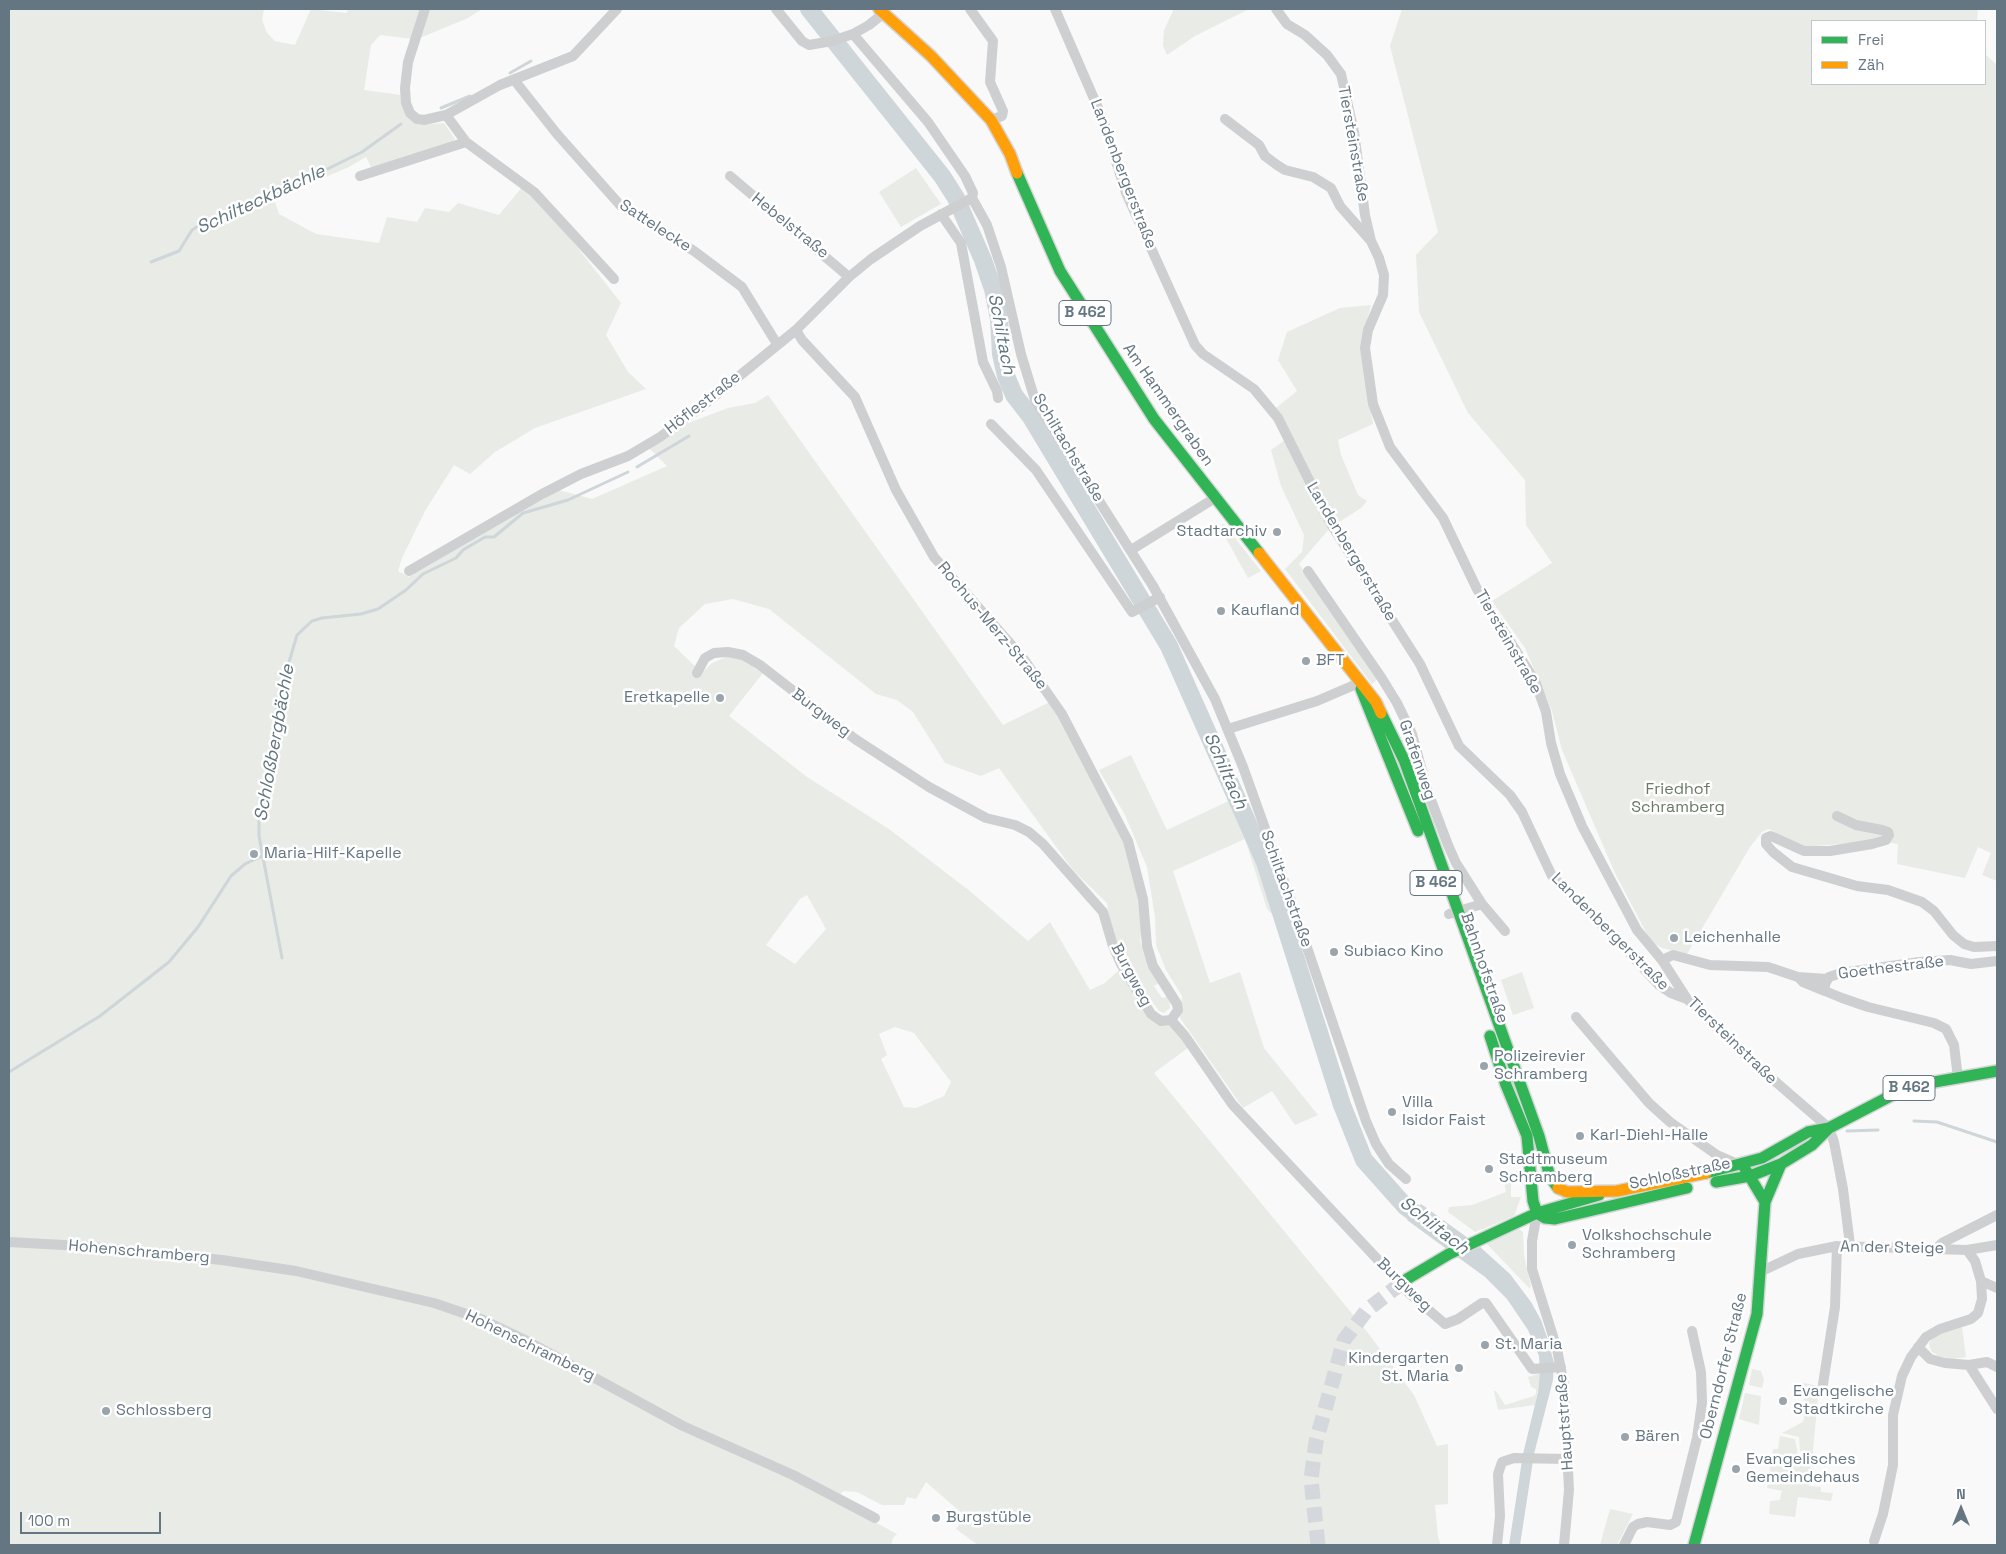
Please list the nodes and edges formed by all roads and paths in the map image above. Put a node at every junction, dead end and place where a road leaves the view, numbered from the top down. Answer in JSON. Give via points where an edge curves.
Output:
{"nodes":[{"id":1,"x":425,"y":9,"type":"edge"},
{"id":2,"x":617,"y":9,"type":"edge"},
{"id":3,"x":776,"y":9,"type":"edge"},
{"id":4,"x":970,"y":9,"type":"edge"},
{"id":5,"x":1055,"y":9,"type":"edge"},
{"id":6,"x":1276,"y":9,"type":"edge"},
{"id":7,"x":882,"y":11,"type":"edge"},
{"id":8,"x":848,"y":35,"type":"junction"},
{"id":9,"x":515,"y":81,"type":"junction"},
{"id":10,"x":446,"y":115,"type":"junction"},
{"id":11,"x":1225,"y":118,"type":"dead end"},
{"id":12,"x":991,"y":120,"type":"junction"},
{"id":13,"x":466,"y":142,"type":"junction"},
{"id":14,"x":360,"y":176,"type":"dead end"},
{"id":15,"x":730,"y":176,"type":"dead end"},
{"id":16,"x":968,"y":200,"type":"junction"},
{"id":17,"x":946,"y":211,"type":"junction"},
{"id":18,"x":1371,"y":241,"type":"junction"},
{"id":19,"x":849,"y":277,"type":"junction"},
{"id":20,"x":614,"y":279,"type":"dead end"},
{"id":21,"x":796,"y":330,"type":"junction"},
{"id":22,"x":777,"y":344,"type":"junction"},
{"id":23,"x":998,"y":398,"type":"dead end"},
{"id":24,"x":991,"y":424,"type":"dead end"},
{"id":25,"x":1215,"y":498,"type":"junction"},
{"id":26,"x":1131,"y":550,"type":"junction"},
{"id":27,"x":409,"y":571,"type":"dead end"},
{"id":28,"x":1308,"y":571,"type":"dead end"},
{"id":29,"x":1156,"y":599,"type":"junction"},
{"id":30,"x":697,"y":673,"type":"dead end"},
{"id":31,"x":1360,"y":683,"type":"junction"},
{"id":32,"x":1228,"y":729,"type":"junction"},
{"id":33,"x":1837,"y":816,"type":"dead end"},
{"id":34,"x":1482,"y":904,"type":"junction"},
{"id":35,"x":1453,"y":913,"type":"junction"},
{"id":36,"x":1505,"y":931,"type":"dead end"},
{"id":37,"x":1997,"y":946,"type":"edge"},
{"id":38,"x":1662,"y":960,"type":"junction"},
{"id":39,"x":1997,"y":960,"type":"edge"},
{"id":40,"x":1798,"y":977,"type":"junction"},
{"id":41,"x":1827,"y":979,"type":"junction"},
{"id":42,"x":1825,"y":991,"type":"junction"},
{"id":43,"x":1687,"y":999,"type":"junction"},
{"id":44,"x":1576,"y":1017,"type":"dead end"},
{"id":45,"x":1171,"y":1020,"type":"junction"},
{"id":46,"x":1997,"y":1072,"type":"edge"},
{"id":47,"x":1958,"y":1078,"type":"junction"},
{"id":48,"x":1829,"y":1128,"type":"junction"},
{"id":49,"x":1781,"y":1164,"type":"junction"},
{"id":50,"x":1742,"y":1165,"type":"junction"},
{"id":51,"x":1750,"y":1176,"type":"junction"},
{"id":52,"x":1406,"y":1180,"type":"dead end"},
{"id":53,"x":1617,"y":1191,"type":"junction"},
{"id":54,"x":1765,"y":1202,"type":"junction"},
{"id":55,"x":1537,"y":1213,"type":"junction"},
{"id":56,"x":1997,"y":1216,"type":"edge"},
{"id":57,"x":9,"y":1242,"type":"edge"},
{"id":58,"x":1850,"y":1245,"type":"junction"},
{"id":59,"x":1997,"y":1245,"type":"edge"},
{"id":60,"x":1837,"y":1246,"type":"junction"},
{"id":61,"x":1936,"y":1249,"type":"junction"},
{"id":62,"x":1967,"y":1250,"type":"junction"},
{"id":63,"x":1762,"y":1271,"type":"junction"},
{"id":64,"x":1407,"y":1279,"type":"tunnel mouth"},
{"id":65,"x":1981,"y":1281,"type":"junction"},
{"id":66,"x":1997,"y":1288,"type":"edge"},
{"id":67,"x":1692,"y":1331,"type":"dead end"},
{"id":68,"x":1918,"y":1348,"type":"junction"},
{"id":69,"x":1969,"y":1365,"type":"junction"},
{"id":70,"x":1558,"y":1367,"type":"junction"},
{"id":71,"x":1997,"y":1367,"type":"edge"},
{"id":72,"x":1823,"y":1384,"type":"dead end"},
{"id":73,"x":1997,"y":1409,"type":"edge"},
{"id":74,"x":1567,"y":1459,"type":"junction"},
{"id":75,"x":875,"y":1518,"type":"dead end"},
{"id":76,"x":1874,"y":1542,"type":"dead end"},
{"id":77,"x":1497,"y":1545,"type":"edge"},
{"id":78,"x":1564,"y":1545,"type":"edge"},
{"id":79,"x":1624,"y":1545,"type":"edge"},
{"id":80,"x":1694,"y":1545,"type":"edge"}],
"edges":[{"from":1,"to":10,"type":"street","via":[[408,62],[406,103],[417,119]]},
{"from":2,"to":9,"type":"street","via":[[573,56]]},
{"from":3,"to":8,"type":"street","via":[[809,45]]},
{"from":4,"to":12,"type":"street","via":[[992,42],[990,82],[1003,111],[1002,116]]},
{"from":5,"to":43,"type":"street","name":"Landenbergerstraße","via":[[1102,117],[1126,192],[1195,345],[1203,354],[1254,388],[1278,418],[1331,524],[1420,664],[1459,746],[1510,795],[1522,812],[1552,876],[1659,985]]},
{"from":6,"to":18,"type":"street","name":"Tiersteinstraße","via":[[1288,24],[1327,55],[1341,74],[1354,132]]},
{"from":7,"to":8,"type":"street","via":[[869,26]]},
{"from":7,"to":12,"type":"main road","name":"Am Hammergraben","number":"B 462","via":[[931,56]]},
{"from":8,"to":16,"type":"street","name":"Schiltachstraße","via":[[928,122],[965,176],[973,193]]},
{"from":9,"to":10,"type":"street","via":[[486,92]]},
{"from":9,"to":22,"type":"street","name":"Sattelecke","via":[[620,205],[694,251],[742,287]]},
{"from":10,"to":13,"type":"street"},
{"from":11,"to":18,"type":"street","name":"Tiersteinstraße","via":[[1259,144],[1265,156],[1277,165],[1313,177],[1331,188],[1340,206]]},
{"from":12,"to":25,"type":"main road","name":"Am Hammergraben","number":"B 462","via":[[1010,154],[1060,271],[1154,419]]},
{"from":13,"to":14,"type":"street"},
{"from":13,"to":20,"type":"street","via":[[534,192]]},
{"from":15,"to":19,"type":"street","name":"Hebelstraße"},
{"from":16,"to":17,"type":"street","name":"Höflestraße"},
{"from":16,"to":26,"type":"street","name":"Schiltachstraße","via":[[987,225],[1035,400]]},
{"from":17,"to":19,"type":"street","name":"Höflestraße","via":[[898,240]]},
{"from":17,"to":23,"type":"street","via":[[961,243],[983,362]]},
{"from":18,"to":38,"type":"street","name":"Tiersteinstraße","via":[[1384,275],[1383,295],[1368,330],[1366,348],[1377,416],[1390,447],[1443,518],[1477,589],[1535,682],[1546,712],[1560,774],[1582,826],[1637,930]]},
{"from":19,"to":21,"type":"street","name":"Höflestraße"},
{"from":21,"to":22,"type":"street","name":"Höflestraße"},
{"from":21,"to":45,"type":"street","name":"Rochus-Merz-Straße","via":[[855,398],[896,490],[934,557],[1023,658],[1066,722],[1128,841],[1144,899],[1147,946],[1153,966],[1177,1004],[1178,1010]]},
{"from":22,"to":27,"type":"street","name":"Höflestraße","via":[[701,407],[636,452],[580,474]]},
{"from":24,"to":29,"type":"street","via":[[1036,470],[1132,612]]},
{"from":25,"to":26,"type":"street"},
{"from":25,"to":31,"type":"main road","name":"Am Hammergraben","number":"B 462"},
{"from":26,"to":29,"type":"street","name":"Schiltachstraße"},
{"from":28,"to":34,"type":"street","name":"Grafenweg","via":[[1396,703],[1412,734],[1428,792],[1448,845]]},
{"from":29,"to":32,"type":"street","name":"Schiltachstraße","via":[[1203,676]]},
{"from":30,"to":45,"type":"street","name":"Burgweg","via":[[705,658],[714,653],[743,655],[855,739],[929,787],[986,818],[1029,832],[1103,912],[1121,964],[1151,1014],[1161,1021]]},
{"from":31,"to":32,"type":"street","via":[[1317,702]]},
{"from":31,"to":35,"type":"main road","name":"Bahnhofstraße","number":"B 462","via":[[1367,709]]},
{"from":32,"to":52,"type":"street","name":"Schiltachstraße","via":[[1296,915],[1366,1122],[1389,1164]]},
{"from":33,"to":37,"type":"street","via":[[1856,825],[1888,832],[1889,836],[1872,844],[1830,851],[1804,851],[1771,836],[1766,838],[1766,844],[1792,867],[1857,886],[1888,890],[1922,902],[1934,910],[1964,944]]},
{"from":34,"to":35,"type":"street"},
{"from":34,"to":36,"type":"street","name":"Grafenweg"},
{"from":35,"to":53,"type":"main road","name":"Bahnhofstraße","number":"B 462","via":[[1539,1136],[1555,1186],[1567,1192]]},
{"from":35,"to":55,"type":"main road","name":"Bahnhofstraße","number":"B 462","via":[[1506,1085],[1527,1136]]},
{"from":38,"to":40,"type":"street","via":[[1673,955],[1710,965],[1768,967]]},
{"from":38,"to":43,"type":"street","name":"Tiersteinstraße"},
{"from":39,"to":41,"type":"street","name":"Goethestraße","via":[[1971,964],[1950,960],[1919,962],[1841,973]]},
{"from":40,"to":41,"type":"street"},
{"from":40,"to":42,"type":"street"},
{"from":41,"to":42,"type":"street","name":"Goethestraße"},
{"from":42,"to":47,"type":"street","name":"Goethestraße","via":[[1946,1029],[1954,1045]]},
{"from":43,"to":48,"type":"street","name":"Tiersteinstraße","via":[[1747,1057]]},
{"from":44,"to":50,"type":"street","via":[[1649,1103],[1670,1122],[1717,1155]]},
{"from":45,"to":70,"type":"street","name":"Burgweg","via":[[1232,1104],[1410,1294],[1445,1324],[1482,1303],[1490,1305],[1535,1368]]},
{"from":46,"to":47,"type":"main road","number":"B 462"},
{"from":47,"to":48,"type":"main road","number":"B 462","via":[[1902,1090]]},
{"from":48,"to":49,"type":"main road","number":"B 462","via":[[1812,1145]]},
{"from":48,"to":50,"type":"main road","number":"B 462","via":[[1808,1132],[1781,1150]]},
{"from":48,"to":58,"type":"street","via":[[1843,1190]]},
{"from":49,"to":51,"type":"main road","name":"Schloßstraße","number":"B 462"},
{"from":49,"to":54,"type":"main road","name":"Oberndorfer Straße"},
{"from":50,"to":51,"type":"main road"},
{"from":50,"to":53,"type":"main road","name":"Schloßstraße","number":"B 462"},
{"from":51,"to":54,"type":"main road"},
{"from":51,"to":55,"type":"main road","name":"Schloßstraße","number":"B 462","via":[[1555,1219]]},
{"from":53,"to":55,"type":"main road","name":"Schloßstraße"},
{"from":54,"to":63,"type":"main road","name":"Oberndorfer Straße"},
{"from":55,"to":64,"type":"main road","name":"Schloßstraße","via":[[1449,1254]]},
{"from":55,"to":70,"type":"street","name":"Hauptstraße","via":[[1532,1269]]},
{"from":56,"to":61,"type":"street"},
{"from":57,"to":75,"type":"street","name":"Hohenschramberg","via":[[222,1260],[314,1275],[434,1303],[489,1323],[683,1426],[793,1475]]},
{"from":58,"to":60,"type":"street","name":"An der Steige"},
{"from":58,"to":61,"type":"street","name":"An der Steige"},
{"from":59,"to":62,"type":"street","name":"An der Steige"},
{"from":60,"to":63,"type":"street","name":"An der Steige","via":[[1798,1254]]},
{"from":60,"to":72,"type":"street","via":[[1836,1307]]},
{"from":61,"to":62,"type":"street","name":"An der Steige"},
{"from":62,"to":65,"type":"street","via":[[1975,1261]]},
{"from":63,"to":80,"type":"main road","name":"Oberndorfer Straße","via":[[1757,1314]]},
{"from":65,"to":66,"type":"street"},
{"from":65,"to":68,"type":"street","via":[[1982,1299],[1978,1313],[1971,1319],[1926,1337]]},
{"from":67,"to":79,"type":"street","via":[[1701,1372],[1702,1402],[1697,1438],[1676,1522],[1670,1525],[1638,1524]]},
{"from":68,"to":69,"type":"street","via":[[1930,1359]]},
{"from":68,"to":76,"type":"street","via":[[1902,1376],[1896,1401],[1891,1438],[1892,1465]]},
{"from":69,"to":71,"type":"street","via":[[1987,1362]]},
{"from":69,"to":73,"type":"street"},
{"from":70,"to":74,"type":"street","name":"Hauptstraße"},
{"from":74,"to":77,"type":"street","via":[[1507,1459],[1499,1467]]},
{"from":74,"to":78,"type":"street","name":"Hauptstraße","via":[[1569,1506]]}]}
